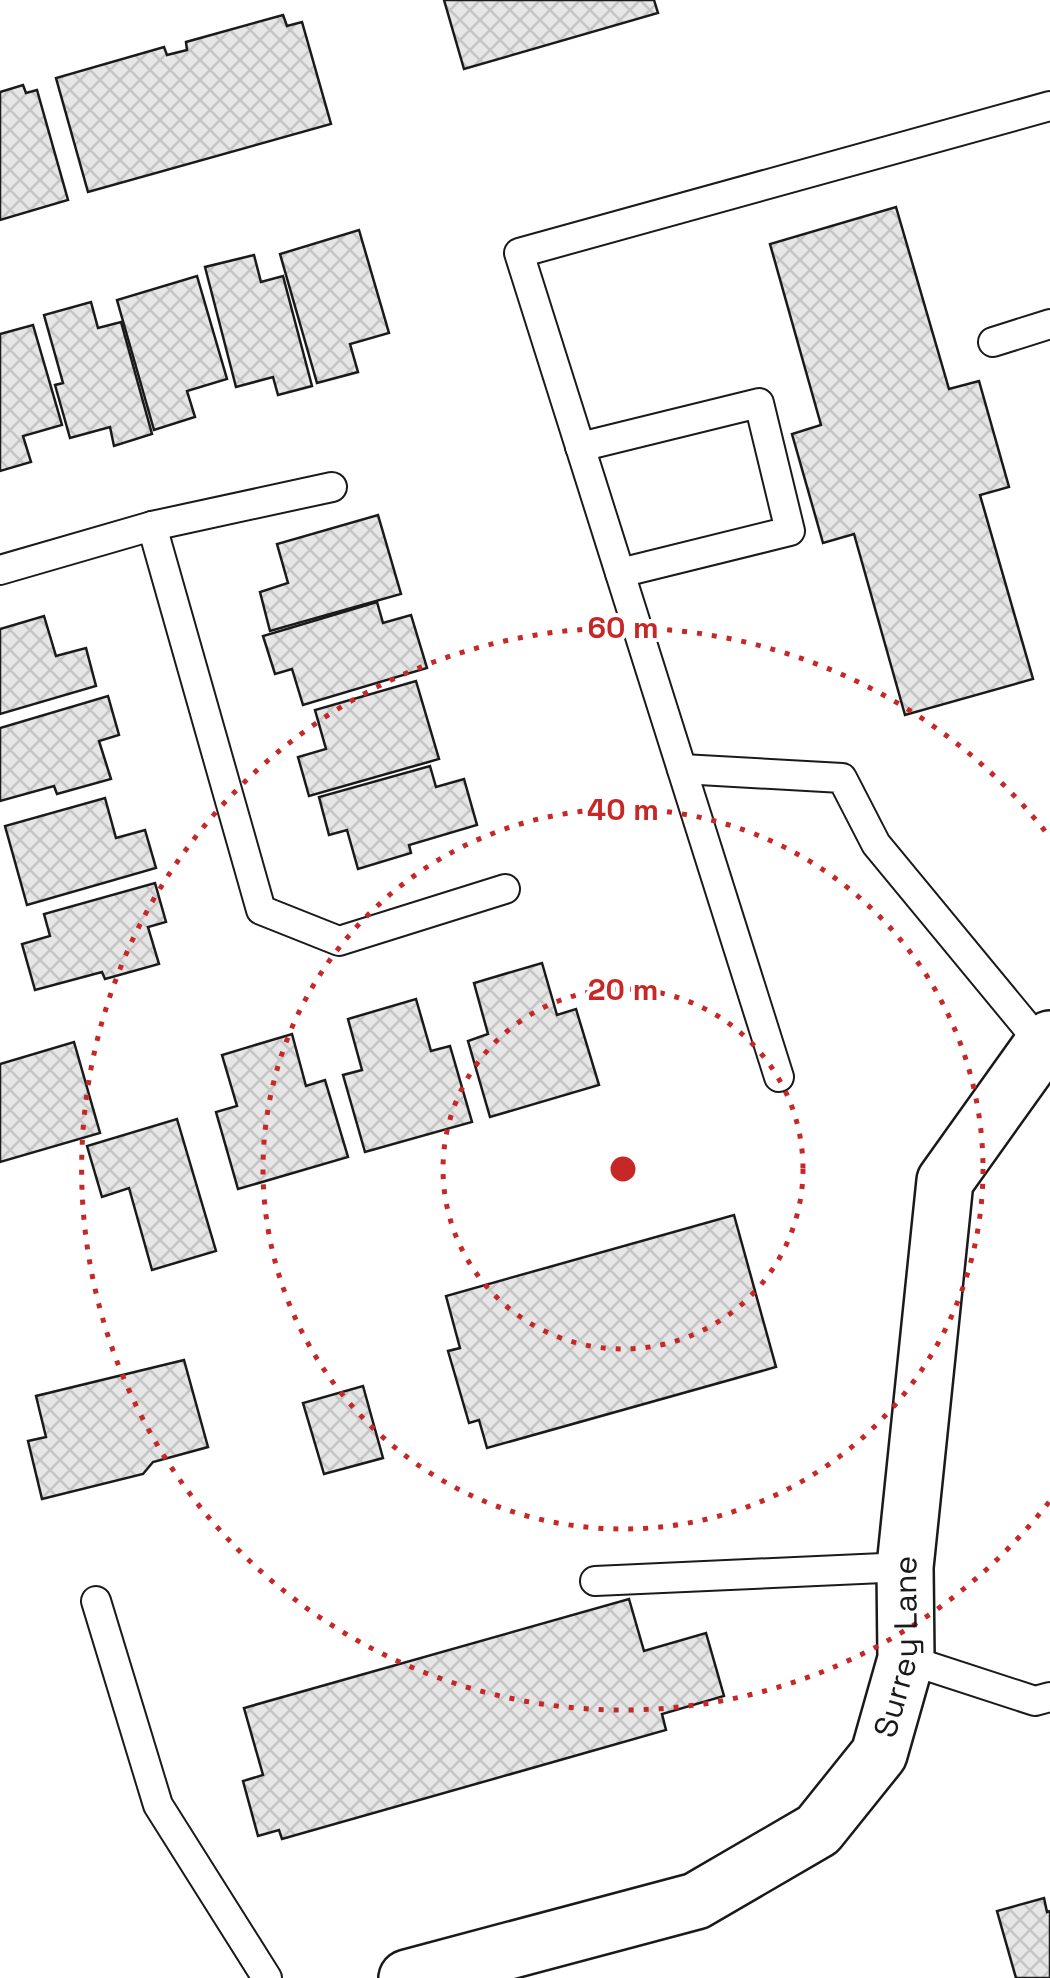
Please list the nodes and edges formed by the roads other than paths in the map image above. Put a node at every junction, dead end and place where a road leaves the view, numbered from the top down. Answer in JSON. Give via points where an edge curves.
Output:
{"nodes":[{"id":1,"x":1050,"y":106,"type":"edge"},
{"id":2,"x":1050,"y":324,"type":"edge"},
{"id":3,"x":993,"y":342,"type":"dead end"},
{"id":4,"x":580,"y":446,"type":"junction"},
{"id":5,"x":332,"y":487,"type":"dead end"},
{"id":6,"x":152,"y":526,"type":"junction"},
{"id":7,"x":0,"y":570,"type":"edge"},
{"id":8,"x":620,"y":573,"type":"junction"},
{"id":9,"x":682,"y":769,"type":"junction"},
{"id":10,"x":505,"y":889,"type":"dead end"},
{"id":11,"x":1046,"y":1042,"type":"edge"},
{"id":12,"x":779,"y":1077,"type":"dead end"},
{"id":13,"x":905,"y":1567,"type":"junction"},
{"id":14,"x":595,"y":1581,"type":"dead end"},
{"id":15,"x":96,"y":1600,"type":"dead end"},
{"id":16,"x":906,"y":1659,"type":"junction"},
{"id":17,"x":1050,"y":1698,"type":"edge"},
{"id":18,"x":266,"y":1978,"type":"edge"},
{"id":19,"x":407,"y":1978,"type":"edge"}],
"edges":[{"from":1,"to":4,"type":"lane","via":[[519,253]]},
{"from":2,"to":3,"type":"lane"},
{"from":4,"to":8,"type":"lane"},
{"from":4,"to":8,"type":"lane","via":[[759,403],[790,531]]},
{"from":5,"to":6,"type":"lane"},
{"from":6,"to":7,"type":"lane"},
{"from":6,"to":10,"type":"lane","via":[[261,910],[339,941]]},
{"from":8,"to":9,"type":"lane"},
{"from":9,"to":11,"type":"lane","via":[[842,778],[876,844]]},
{"from":9,"to":12,"type":"lane"},
{"from":11,"to":13,"type":"street","name":"Surrey Lane","via":[[945,1181]]},
{"from":13,"to":14,"type":"lane"},
{"from":13,"to":16,"type":"street","name":"Surrey Lane"},
{"from":15,"to":18,"type":"lane","via":[[158,1805]]},
{"from":16,"to":17,"type":"lane","via":[[1035,1701]]},
{"from":16,"to":19,"type":"street","name":"Surrey Lane","via":[[878,1754],[818,1830],[696,1901]]}]}
